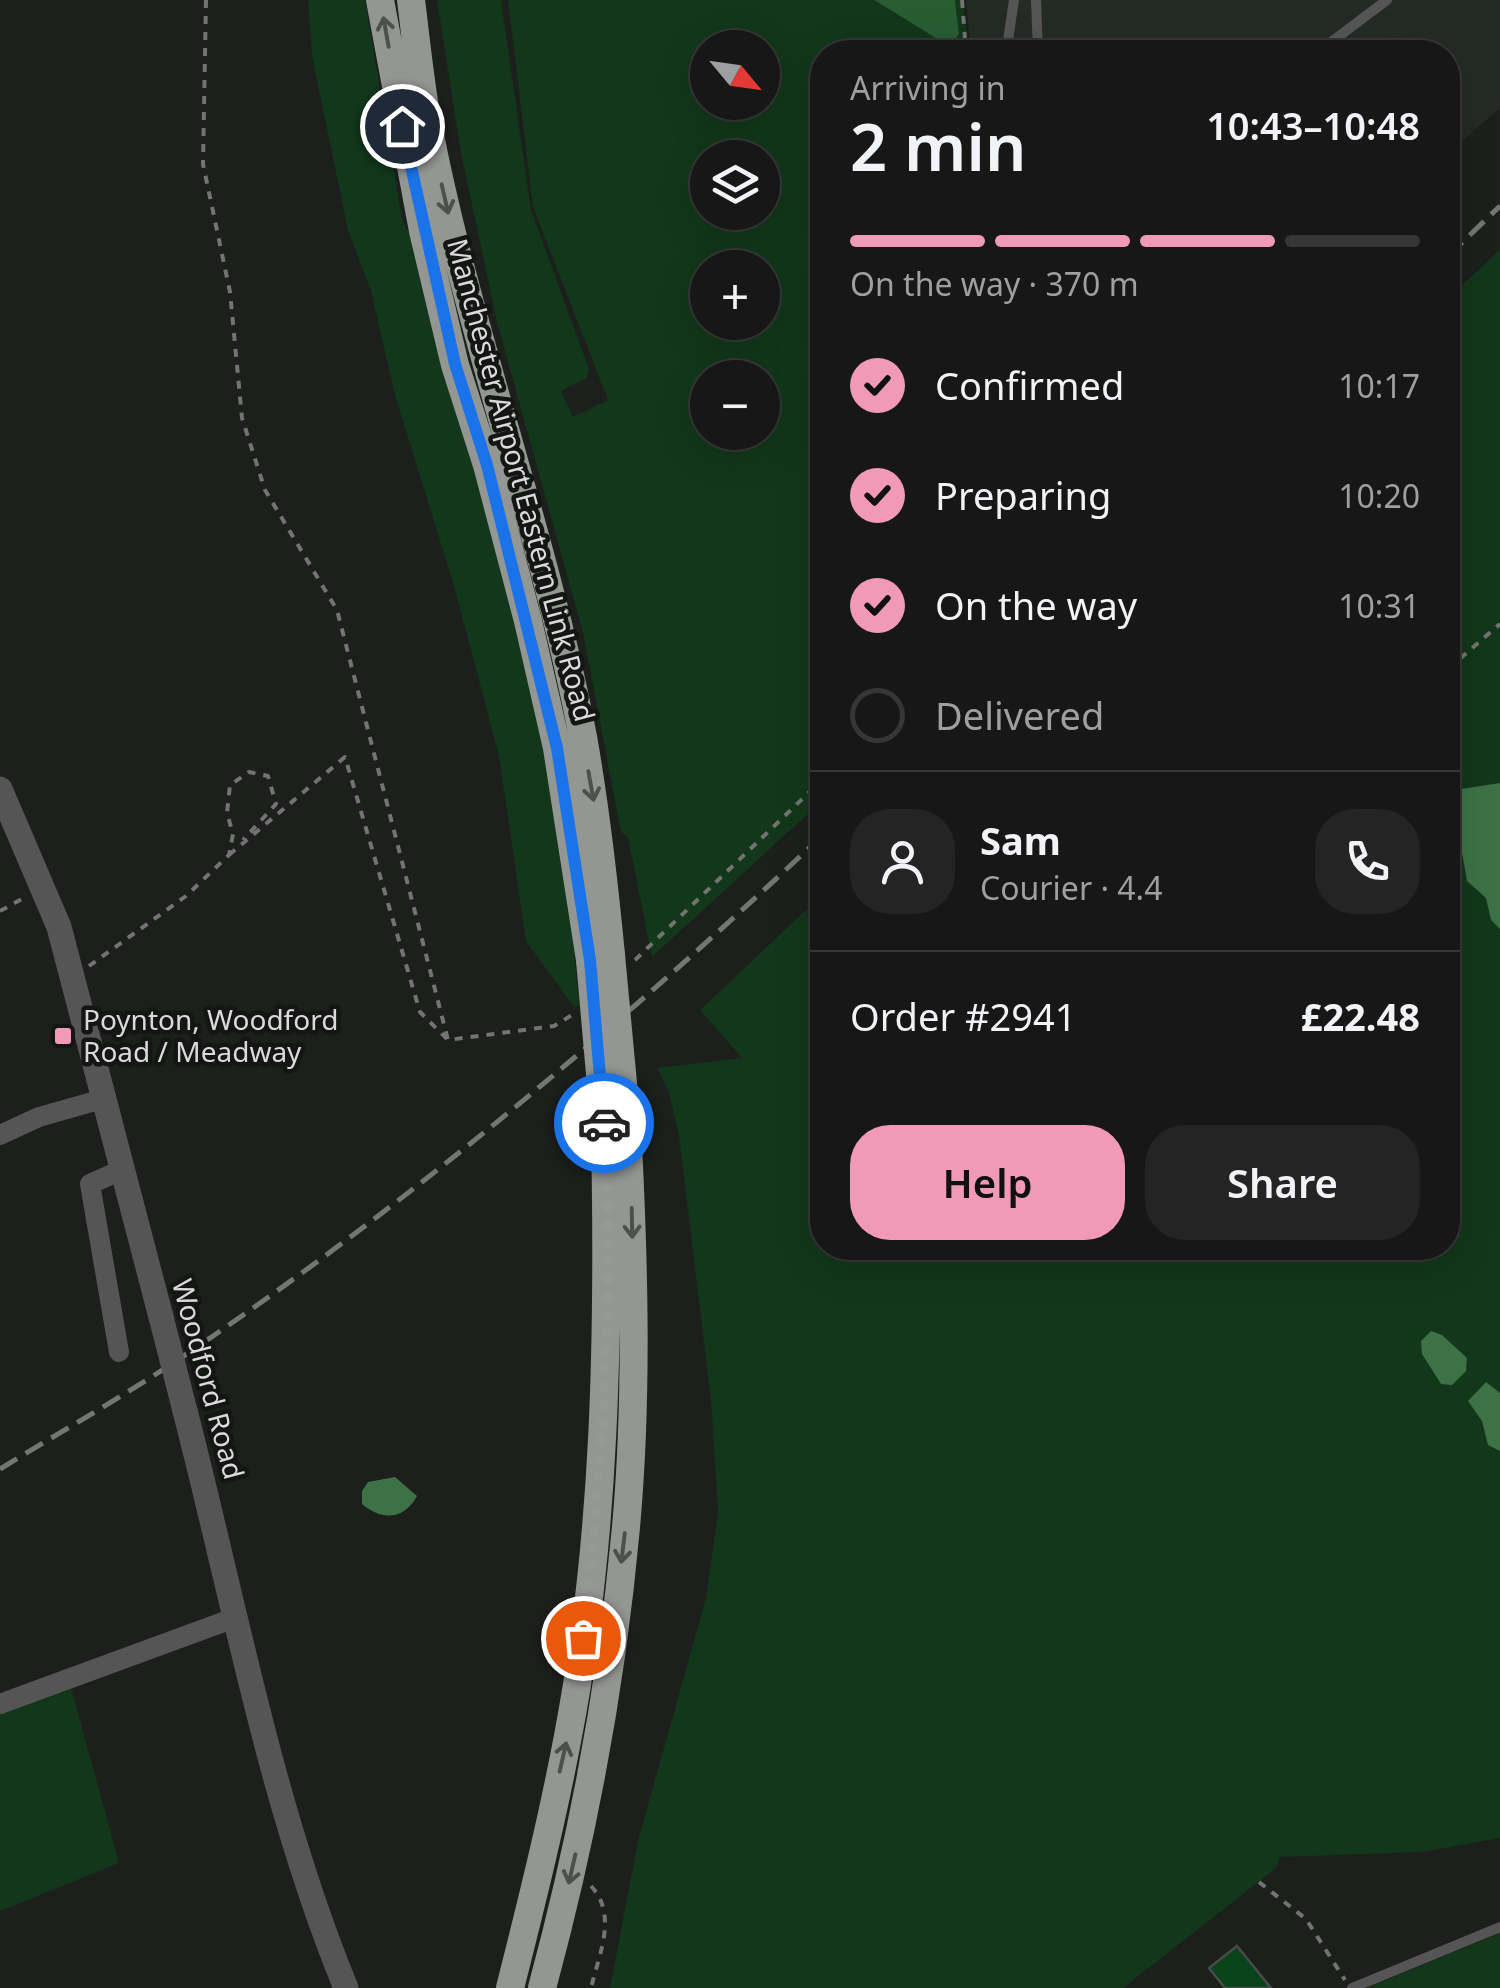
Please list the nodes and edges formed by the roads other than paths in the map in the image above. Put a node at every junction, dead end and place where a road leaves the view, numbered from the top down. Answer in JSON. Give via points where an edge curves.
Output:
{"nodes":[{"id":1,"x":380,"y":0,"type":"edge"},
{"id":2,"x":411,"y":0,"type":"edge"},
{"id":3,"x":1014,"y":0,"type":"edge"},
{"id":4,"x":1036,"y":0,"type":"edge"},
{"id":5,"x":1388,"y":0,"type":"edge"},
{"id":6,"x":1008,"y":40,"type":"edge"},
{"id":7,"x":1038,"y":40,"type":"edge"},
{"id":8,"x":1334,"y":40,"type":"edge"},
{"id":9,"x":0,"y":789,"type":"edge"},
{"id":10,"x":601,"y":957,"type":"junction"},
{"id":11,"x":106,"y":1098,"type":"junction"},
{"id":12,"x":616,"y":1128,"type":"junction"},
{"id":13,"x":0,"y":1135,"type":"edge"},
{"id":14,"x":124,"y":1169,"type":"junction"},
{"id":15,"x":119,"y":1352,"type":"dead end"},
{"id":16,"x":236,"y":1617,"type":"junction"},
{"id":17,"x":0,"y":1704,"type":"edge"},
{"id":18,"x":1500,"y":1927,"type":"edge"},
{"id":19,"x":346,"y":1988,"type":"edge"},
{"id":20,"x":510,"y":1988,"type":"edge"},
{"id":21,"x":542,"y":1988,"type":"edge"},
{"id":22,"x":1351,"y":1988,"type":"edge"}],
"edges":[{"from":10,"to":1,"type":"highway","name":"Manchester Airport Eastern Link Road","one_way":true,"via":[[515,569],[423,231]]},
{"from":2,"to":10,"type":"highway","name":"Manchester Airport Eastern Link Road","one_way":true,"via":[[450,221],[582,736],[600,842]]},
{"from":3,"to":6,"type":"lane"},
{"from":4,"to":7,"type":"lane"},
{"from":5,"to":8,"type":"lane"},
{"from":9,"to":11,"type":"street","name":"Woodford Road","via":[[44,887]]},
{"from":10,"to":12,"type":"highway","name":"Manchester Airport Eastern Link Road","bridge":true},
{"from":11,"to":13,"type":"street"},
{"from":11,"to":14,"type":"street","name":"Woodford Road"},
{"from":20,"to":12,"type":"highway","name":"Manchester Airport Eastern Link Road","one_way":true,"via":[[568,1737],[596,1524]]},
{"from":12,"to":21,"type":"highway","name":"Manchester Airport Eastern Link Road","one_way":true,"via":[[632,1328],[626,1526],[598,1743]]},
{"from":14,"to":15,"type":"street","via":[[90,1184]]},
{"from":14,"to":16,"type":"street","name":"Woodford Road","bridge":true},
{"from":16,"to":17,"type":"street"},
{"from":16,"to":19,"type":"street","name":"Woodford Road","via":[[282,1802]]},
{"from":18,"to":22,"type":"lane"}]}
